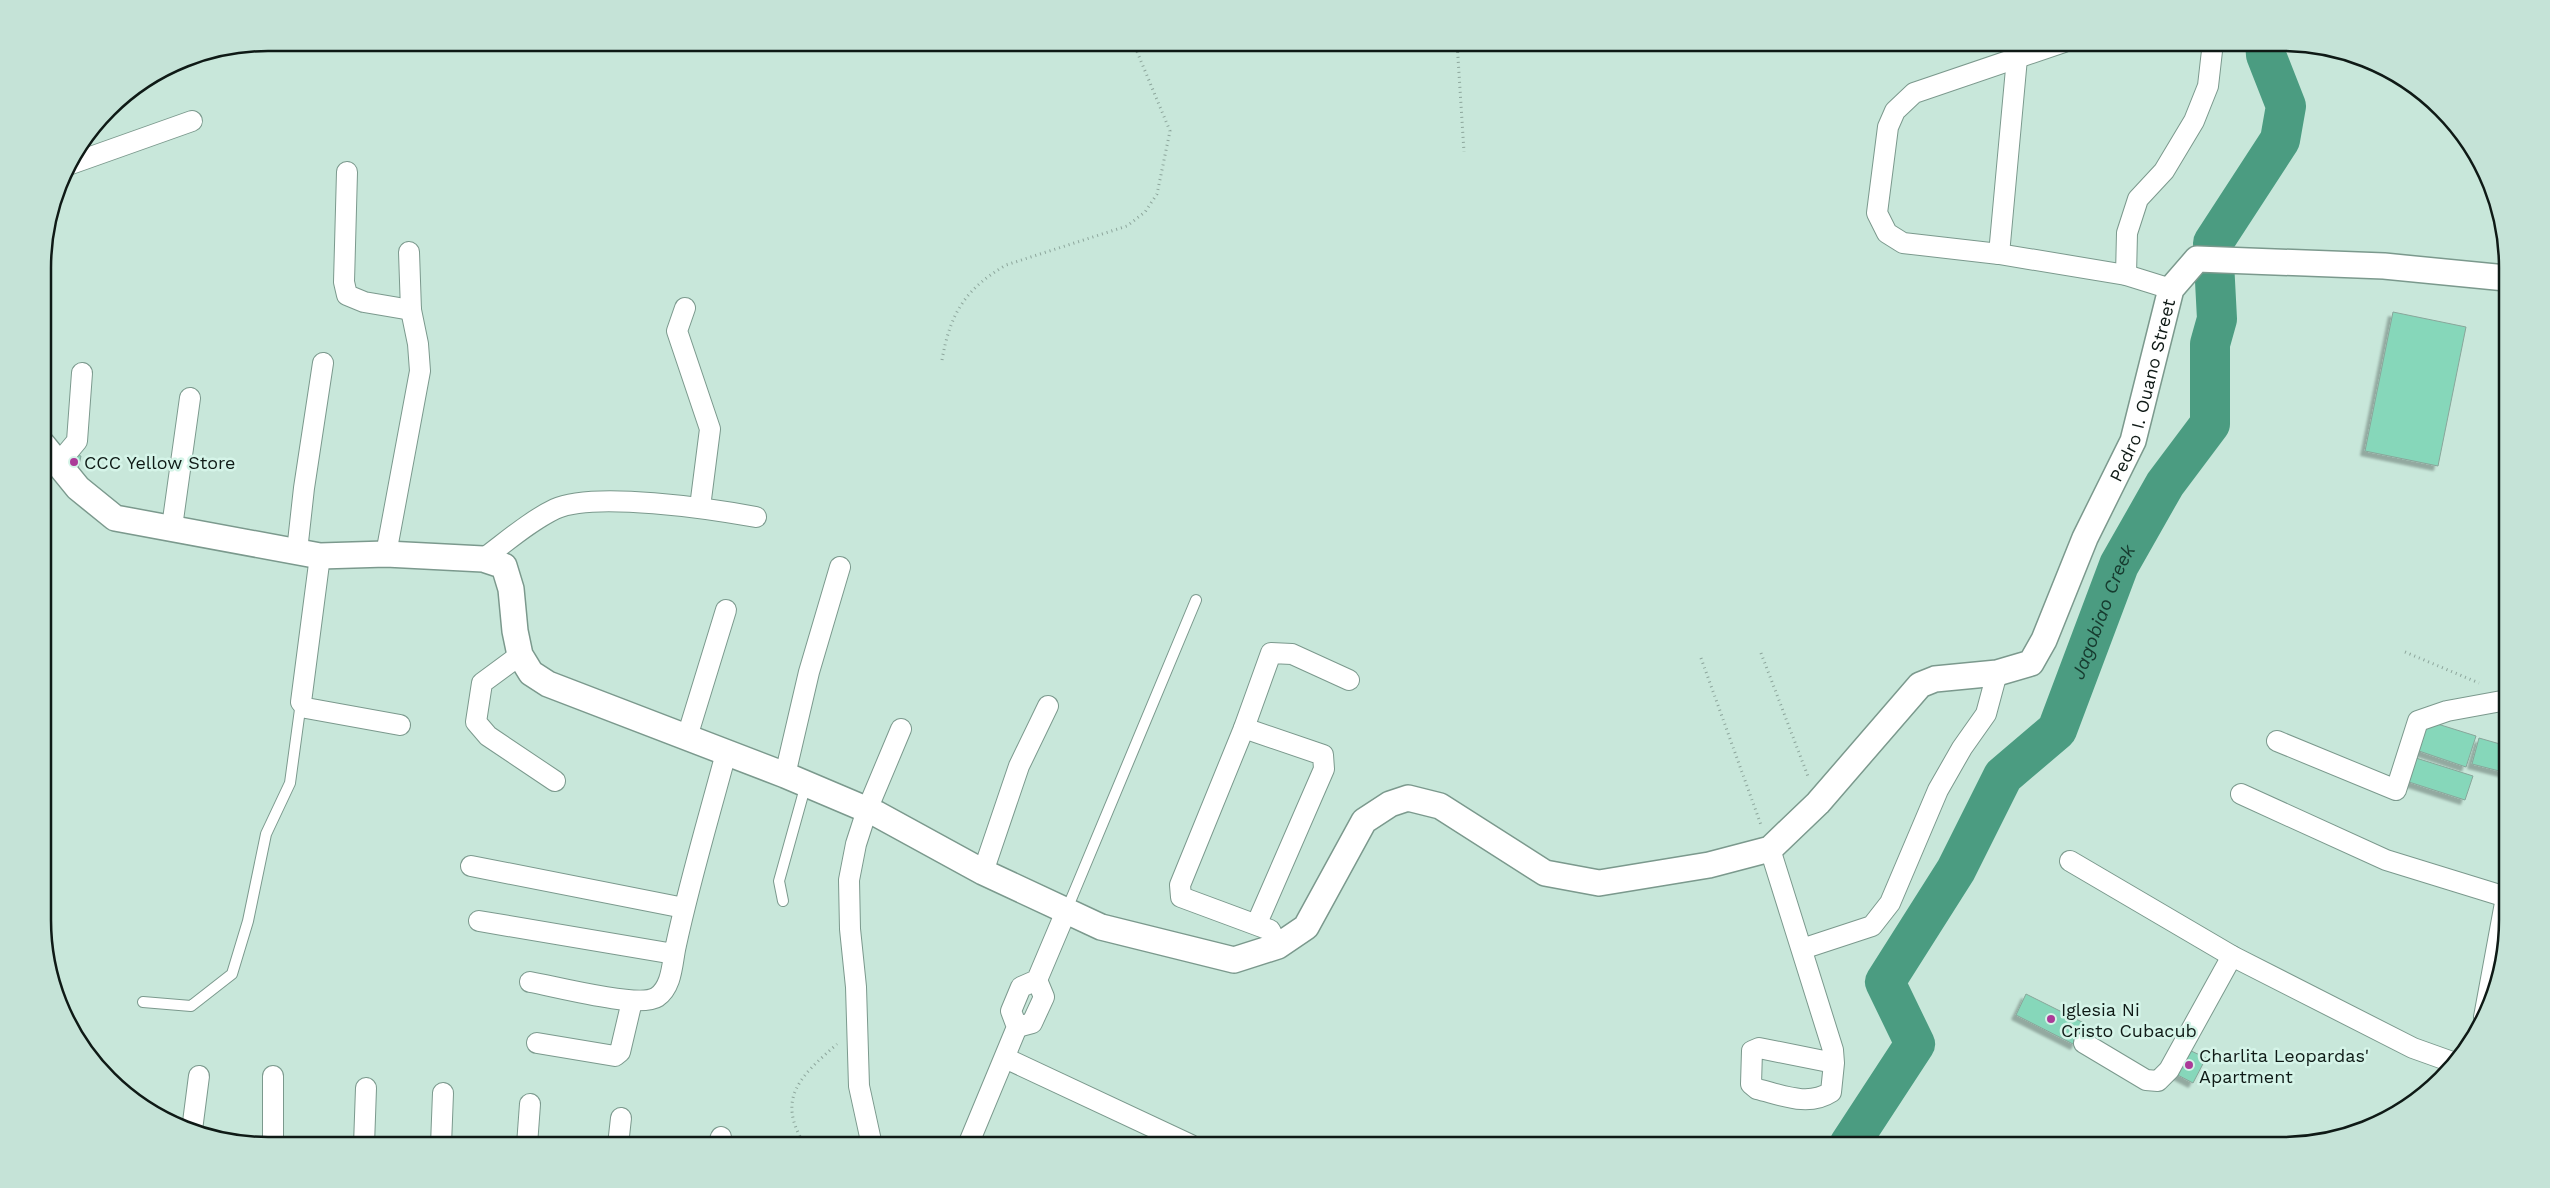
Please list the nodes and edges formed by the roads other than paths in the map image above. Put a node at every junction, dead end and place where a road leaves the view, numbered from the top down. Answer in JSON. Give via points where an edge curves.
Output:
{"nodes":[{"id":1,"x":2038,"y":51,"type":"edge"},
{"id":2,"x":2212,"y":51,"type":"edge"},
{"id":3,"x":2017,"y":58,"type":"junction"},
{"id":4,"x":192,"y":121,"type":"dead end"},
{"id":5,"x":80,"y":161,"type":"edge"},
{"id":6,"x":347,"y":172,"type":"dead end"},
{"id":7,"x":409,"y":252,"type":"dead end"},
{"id":8,"x":1999,"y":254,"type":"junction"},
{"id":9,"x":2126,"y":275,"type":"junction"},
{"id":10,"x":2499,"y":277,"type":"edge"},
{"id":11,"x":2171,"y":289,"type":"junction"},
{"id":12,"x":686,"y":308,"type":"dead end"},
{"id":13,"x":411,"y":310,"type":"junction"},
{"id":14,"x":323,"y":363,"type":"dead end"},
{"id":15,"x":82,"y":373,"type":"dead end"},
{"id":16,"x":190,"y":398,"type":"dead end"},
{"id":17,"x":51,"y":452,"type":"edge"},
{"id":18,"x":51,"y":453,"type":"edge"},
{"id":19,"x":700,"y":507,"type":"junction"},
{"id":20,"x":756,"y":517,"type":"dead end"},
{"id":21,"x":172,"y":527,"type":"junction"},
{"id":22,"x":308,"y":554,"type":"junction"},
{"id":23,"x":386,"y":554,"type":"junction"},
{"id":24,"x":483,"y":559,"type":"junction"},
{"id":25,"x":840,"y":567,"type":"dead end"},
{"id":26,"x":1196,"y":600,"type":"dead end"},
{"id":27,"x":726,"y":610,"type":"dead end"},
{"id":28,"x":520,"y":655,"type":"junction"},
{"id":29,"x":1997,"y":673,"type":"junction"},
{"id":30,"x":1349,"y":680,"type":"dead end"},
{"id":31,"x":2499,"y":701,"type":"edge"},
{"id":32,"x":301,"y":702,"type":"junction"},
{"id":33,"x":1048,"y":706,"type":"dead end"},
{"id":34,"x":400,"y":725,"type":"dead end"},
{"id":35,"x":901,"y":728,"type":"dead end"},
{"id":36,"x":1244,"y":728,"type":"junction"},
{"id":37,"x":687,"y":737,"type":"junction"},
{"id":38,"x":2277,"y":741,"type":"dead end"},
{"id":39,"x":726,"y":753,"type":"junction"},
{"id":40,"x":796,"y":780,"type":"junction"},
{"id":41,"x":555,"y":781,"type":"dead end"},
{"id":42,"x":2241,"y":794,"type":"dead end"},
{"id":43,"x":867,"y":810,"type":"junction"},
{"id":44,"x":1770,"y":849,"type":"junction"},
{"id":45,"x":2070,"y":861,"type":"dead end"},
{"id":46,"x":471,"y":866,"type":"dead end"},
{"id":47,"x":983,"y":872,"type":"junction"},
{"id":48,"x":2499,"y":892,"type":"edge"},
{"id":49,"x":783,"y":901,"type":"dead end"},
{"id":50,"x":684,"y":908,"type":"junction"},
{"id":51,"x":1066,"y":909,"type":"junction"},
{"id":52,"x":479,"y":921,"type":"dead end"},
{"id":53,"x":1257,"y":924,"type":"junction"},
{"id":54,"x":1278,"y":946,"type":"junction"},
{"id":55,"x":2497,"y":947,"type":"edge"},
{"id":56,"x":1802,"y":949,"type":"junction"},
{"id":57,"x":674,"y":954,"type":"junction"},
{"id":58,"x":2232,"y":956,"type":"junction"},
{"id":59,"x":2493,"y":969,"type":"edge"},
{"id":60,"x":530,"y":982,"type":"dead end"},
{"id":61,"x":632,"y":1000,"type":"junction"},
{"id":62,"x":143,"y":1002,"type":"dead end"},
{"id":63,"x":537,"y":1043,"type":"dead end"},
{"id":64,"x":2084,"y":1043,"type":"dead end"},
{"id":65,"x":1005,"y":1058,"type":"junction"},
{"id":66,"x":2447,"y":1060,"type":"edge"},
{"id":67,"x":1834,"y":1063,"type":"dead end"},
{"id":68,"x":199,"y":1076,"type":"dead end"},
{"id":69,"x":273,"y":1076,"type":"dead end"},
{"id":70,"x":366,"y":1088,"type":"dead end"},
{"id":71,"x":442,"y":1093,"type":"dead end"},
{"id":72,"x":530,"y":1104,"type":"dead end"},
{"id":73,"x":621,"y":1118,"type":"dead end"},
{"id":74,"x":193,"y":1123,"type":"edge"},
{"id":75,"x":273,"y":1137,"type":"edge"},
{"id":76,"x":364,"y":1137,"type":"edge"},
{"id":77,"x":441,"y":1137,"type":"edge"},
{"id":78,"x":528,"y":1137,"type":"edge"},
{"id":79,"x":619,"y":1137,"type":"edge"},
{"id":80,"x":870,"y":1137,"type":"edge"},
{"id":81,"x":976,"y":1137,"type":"edge"},
{"id":82,"x":1174,"y":1137,"type":"edge"}],
"edges":[{"from":1,"to":3,"type":"street"},
{"from":2,"to":9,"type":"street","via":[[2208,86],[2194,121],[2164,171],[2138,199],[2126,233]]},
{"from":3,"to":8,"type":"street"},
{"from":3,"to":8,"type":"street","via":[[1914,93],[1895,111],[1888,127],[1877,213],[1887,233],[1903,243]]},
{"from":4,"to":5,"type":"street"},
{"from":6,"to":13,"type":"street","via":[[344,282],[347,295],[364,302]]},
{"from":7,"to":13,"type":"street"},
{"from":8,"to":9,"type":"street"},
{"from":9,"to":11,"type":"street"},
{"from":10,"to":11,"type":"street","name":"Pedro I. Ouano Street","via":[[2384,266],[2197,258]]},
{"from":11,"to":29,"type":"street","name":"Pedro I. Ouano Street","via":[[2133,440],[2085,538],[2044,640],[2031,663]]},
{"from":12,"to":19,"type":"street","via":[[677,331],[710,429]]},
{"from":13,"to":23,"type":"street","via":[[420,371]]},
{"from":14,"to":22,"type":"street","via":[[304,488]]},
{"from":15,"to":17,"type":"street","via":[[77,441],[67,453]]},
{"from":16,"to":21,"type":"street"},
{"from":18,"to":21,"type":"street","via":[[78,488],[116,518]]},
{"from":19,"to":20,"type":"street"},
{"from":19,"to":24,"type":"street","via":[[608,502],[567,505],[544,516]]},
{"from":21,"to":22,"type":"street"},
{"from":22,"to":23,"type":"street"},
{"from":22,"to":32,"type":"street"},
{"from":23,"to":24,"type":"street"},
{"from":24,"to":28,"type":"street","via":[[504,566],[511,590]]},
{"from":25,"to":40,"type":"street","via":[[809,672]]},
{"from":26,"to":51,"type":"lane"},
{"from":27,"to":37,"type":"street"},
{"from":28,"to":37,"type":"street","via":[[531,673],[548,684]]},
{"from":28,"to":41,"type":"street","via":[[482,682],[476,722],[488,736]]},
{"from":29,"to":44,"type":"street","name":"Pedro I. Ouano Street","via":[[1935,679],[1920,685],[1818,804]]},
{"from":29,"to":56,"type":"street","via":[[1986,714],[1938,790],[1890,902],[1872,926]]},
{"from":30,"to":36,"type":"street","via":[[1292,654],[1271,653]]},
{"from":31,"to":38,"type":"street","via":[[2447,711],[2418,721],[2396,790]]},
{"from":32,"to":34,"type":"street","via":[[306,708]]},
{"from":32,"to":62,"type":"lane","via":[[290,783],[266,834],[248,921],[232,974],[191,1006]]},
{"from":33,"to":47,"type":"street","via":[[1019,766]]},
{"from":35,"to":43,"type":"street"},
{"from":36,"to":53,"type":"street","via":[[1180,886],[1181,897]]},
{"from":36,"to":53,"type":"street","via":[[1323,755],[1324,769]]},
{"from":37,"to":39,"type":"street"},
{"from":39,"to":40,"type":"street"},
{"from":39,"to":50,"type":"street"},
{"from":40,"to":43,"type":"street"},
{"from":40,"to":49,"type":"lane","via":[[779,881]]},
{"from":42,"to":48,"type":"street","via":[[2386,860]]},
{"from":43,"to":47,"type":"street"},
{"from":43,"to":80,"type":"street","via":[[849,880],[859,1086]]},
{"from":44,"to":54,"type":"street","via":[[1709,865],[1599,883],[1545,873],[1440,806],[1408,798],[1390,804],[1364,821],[1306,927]]},
{"from":44,"to":56,"type":"street"},
{"from":45,"to":58,"type":"street"},
{"from":46,"to":50,"type":"street"},
{"from":47,"to":51,"type":"street"},
{"from":50,"to":57,"type":"street"},
{"from":51,"to":54,"type":"street","via":[[1102,927],[1234,960]]},
{"from":51,"to":65,"type":"street","via":[[1037,980],[1021,987],[1010,1011],[1017,1027]]},
{"from":52,"to":57,"type":"street"},
{"from":53,"to":54,"type":"street","via":[[1270,930]]},
{"from":55,"to":59,"type":"street"},
{"from":56,"to":67,"type":"street","via":[[1833,1050]]},
{"from":57,"to":61,"type":"street","via":[[671,976],[657,997],[645,1001]]},
{"from":58,"to":64,"type":"street","via":[[2169,1070],[2158,1081],[2146,1080]]},
{"from":58,"to":66,"type":"street","via":[[2413,1048]]},
{"from":60,"to":61,"type":"street"},
{"from":61,"to":63,"type":"street","via":[[620,1052],[615,1056]]},
{"from":65,"to":81,"type":"street"},
{"from":65,"to":82,"type":"street"},
{"from":68,"to":74,"type":"street"},
{"from":69,"to":75,"type":"street"},
{"from":70,"to":76,"type":"street"},
{"from":71,"to":77,"type":"street"},
{"from":72,"to":78,"type":"street"},
{"from":73,"to":79,"type":"street"}]}
